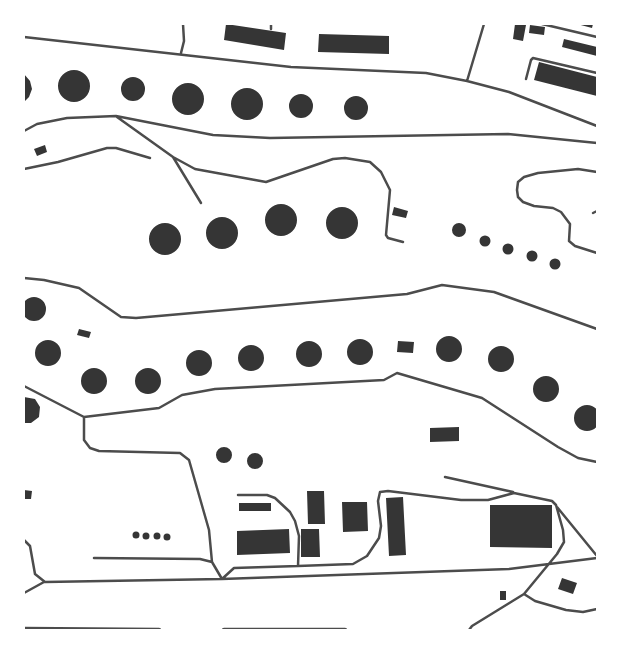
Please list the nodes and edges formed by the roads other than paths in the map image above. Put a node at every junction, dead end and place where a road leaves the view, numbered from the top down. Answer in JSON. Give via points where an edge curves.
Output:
{"nodes":[{"id":1,"x":183,"y":24,"type":"edge"},
{"id":2,"x":271,"y":24,"type":"edge"},
{"id":3,"x":484,"y":24,"type":"edge"},
{"id":4,"x":542,"y":24,"type":"edge"},
{"id":5,"x":270,"y":29,"type":"dead end"},
{"id":6,"x":24,"y":37,"type":"edge"},
{"id":7,"x":597,"y":37,"type":"edge"},
{"id":8,"x":181,"y":53,"type":"junction"},
{"id":9,"x":597,"y":73,"type":"edge"},
{"id":10,"x":526,"y":79,"type":"dead end"},
{"id":11,"x":467,"y":81,"type":"junction"},
{"id":12,"x":116,"y":116,"type":"junction"},
{"id":13,"x":597,"y":126,"type":"edge"},
{"id":14,"x":24,"y":131,"type":"edge"},
{"id":15,"x":597,"y":143,"type":"edge"},
{"id":16,"x":173,"y":157,"type":"junction"},
{"id":17,"x":150,"y":158,"type":"dead end"},
{"id":18,"x":24,"y":170,"type":"edge"},
{"id":19,"x":597,"y":172,"type":"edge"},
{"id":20,"x":201,"y":203,"type":"dead end"},
{"id":21,"x":597,"y":211,"type":"edge"},
{"id":22,"x":593,"y":213,"type":"dead end"},
{"id":23,"x":403,"y":242,"type":"dead end"},
{"id":24,"x":597,"y":252,"type":"edge"},
{"id":25,"x":24,"y":278,"type":"edge"},
{"id":26,"x":597,"y":329,"type":"edge"},
{"id":27,"x":24,"y":386,"type":"edge"},
{"id":28,"x":84,"y":417,"type":"junction"},
{"id":29,"x":597,"y":462,"type":"edge"},
{"id":30,"x":445,"y":477,"type":"dead end"},
{"id":31,"x":514,"y":493,"type":"junction"},
{"id":32,"x":238,"y":495,"type":"dead end"},
{"id":33,"x":556,"y":504,"type":"junction"},
{"id":34,"x":24,"y":540,"type":"edge"},
{"id":35,"x":597,"y":557,"type":"edge"},
{"id":36,"x":94,"y":558,"type":"dead end"},
{"id":37,"x":212,"y":562,"type":"junction"},
{"id":38,"x":548,"y":564,"type":"junction"},
{"id":39,"x":298,"y":566,"type":"junction"},
{"id":40,"x":222,"y":579,"type":"junction"},
{"id":41,"x":45,"y":582,"type":"junction"},
{"id":42,"x":24,"y":593,"type":"edge"},
{"id":43,"x":524,"y":594,"type":"junction"},
{"id":44,"x":597,"y":609,"type":"edge"},
{"id":45,"x":24,"y":629,"type":"edge"},
{"id":46,"x":159,"y":630,"type":"edge"},
{"id":47,"x":224,"y":630,"type":"edge"},
{"id":48,"x":345,"y":630,"type":"edge"},
{"id":49,"x":469,"y":630,"type":"edge"}],
"edges":[{"from":1,"to":8,"type":"lane"},
{"from":2,"to":5,"type":"lane"},
{"from":3,"to":11,"type":"lane"},
{"from":4,"to":7,"type":"lane"},
{"from":6,"to":8,"type":"lane"},
{"from":8,"to":11,"type":"lane","via":[[291,67],[426,73]]},
{"from":9,"to":10,"type":"lane","via":[[533,58]]},
{"from":11,"to":13,"type":"lane","via":[[509,92]]},
{"from":12,"to":14,"type":"lane","via":[[67,118],[37,124]]},
{"from":12,"to":15,"type":"lane","via":[[213,136],[508,134]]},
{"from":12,"to":16,"type":"lane"},
{"from":16,"to":20,"type":"lane"},
{"from":16,"to":23,"type":"lane","via":[[195,169],[266,182],[333,158],[370,162],[381,172],[390,190],[386,235]]},
{"from":17,"to":18,"type":"lane","via":[[107,148]]},
{"from":19,"to":24,"type":"lane","via":[[578,169],[538,173],[524,177],[518,182],[517,190],[518,198],[523,202],[561,212],[570,224],[569,241],[574,246]]},
{"from":21,"to":22,"type":"lane"},
{"from":25,"to":26,"type":"lane","via":[[79,288],[121,317],[407,294],[442,285],[494,292]]},
{"from":27,"to":28,"type":"lane"},
{"from":28,"to":29,"type":"lane","via":[[159,408],[182,395],[215,389],[384,380],[397,373],[482,398],[558,447],[578,458]]},
{"from":28,"to":37,"type":"lane","via":[[84,440],[90,448],[180,453],[190,460],[209,530]]},
{"from":30,"to":31,"type":"lane"},
{"from":31,"to":33,"type":"lane","via":[[548,498]]},
{"from":31,"to":39,"type":"lane","via":[[488,500],[461,500],[380,492],[379,538],[367,556],[354,564]]},
{"from":32,"to":39,"type":"lane","via":[[267,495],[290,512],[299,536]]},
{"from":33,"to":35,"type":"lane"},
{"from":33,"to":38,"type":"lane","via":[[564,542]]},
{"from":34,"to":41,"type":"lane","via":[[30,546],[35,574]]},
{"from":35,"to":38,"type":"lane"},
{"from":36,"to":37,"type":"lane","via":[[200,559]]},
{"from":37,"to":40,"type":"lane"},
{"from":38,"to":40,"type":"lane","via":[[509,569]]},
{"from":38,"to":43,"type":"lane"},
{"from":39,"to":40,"type":"lane","via":[[234,568]]},
{"from":40,"to":41,"type":"lane"},
{"from":41,"to":42,"type":"lane"},
{"from":43,"to":44,"type":"lane","via":[[534,601],[566,610],[584,612]]},
{"from":43,"to":49,"type":"lane"},
{"from":45,"to":46,"type":"street"},
{"from":47,"to":48,"type":"street"}]}
